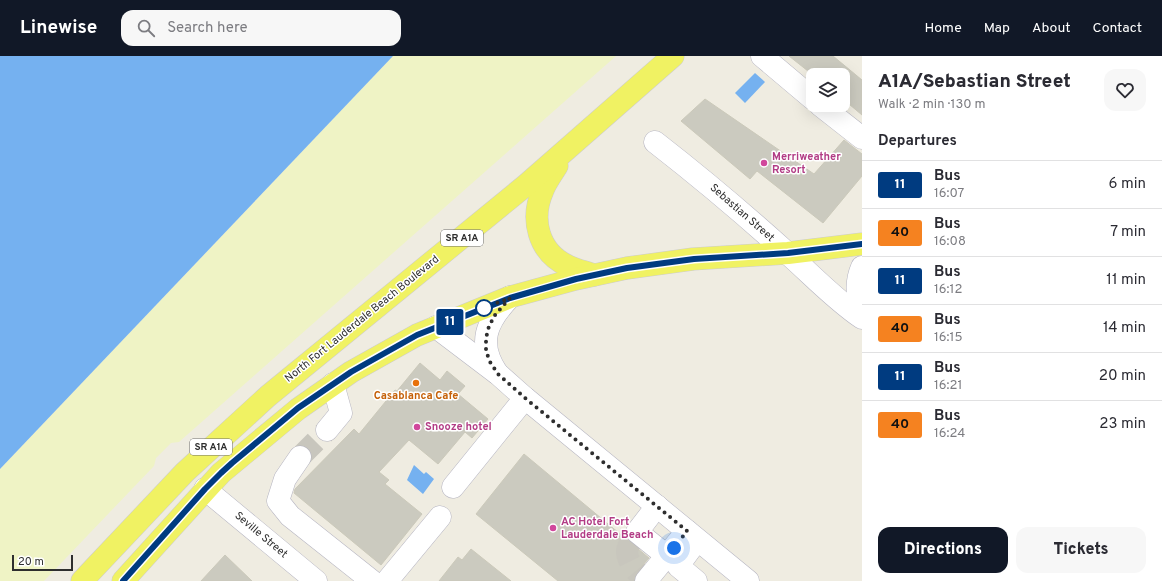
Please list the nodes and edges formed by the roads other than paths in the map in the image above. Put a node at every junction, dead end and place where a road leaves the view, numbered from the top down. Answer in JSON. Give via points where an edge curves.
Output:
{"nodes":[{"id":1,"x":673,"y":56,"type":"edge"},
{"id":2,"x":762,"y":56,"type":"edge"},
{"id":3,"x":806,"y":93,"type":"edge"},
{"id":4,"x":829,"y":112,"type":"edge"},
{"id":5,"x":862,"y":138,"type":"edge"},
{"id":6,"x":656,"y":142,"type":"dead end"},
{"id":7,"x":570,"y":147,"type":"junction"},
{"id":8,"x":862,"y":244,"type":"edge"},
{"id":9,"x":788,"y":253,"type":"junction"},
{"id":10,"x":862,"y":267,"type":"edge"},
{"id":11,"x":594,"y":275,"type":"junction"},
{"id":12,"x":510,"y":298,"type":"junction"},
{"id":13,"x":862,"y":308,"type":"edge"},
{"id":14,"x":862,"y":318,"type":"edge"},
{"id":15,"x":436,"y":327,"type":"junction"},
{"id":16,"x":498,"y":374,"type":"junction"},
{"id":17,"x":333,"y":384,"type":"junction"},
{"id":18,"x":525,"y":398,"type":"junction"},
{"id":19,"x":327,"y":430,"type":"tunnel mouth"},
{"id":20,"x":300,"y":457,"type":"tunnel mouth"},
{"id":21,"x":453,"y":487,"type":"dead end"},
{"id":22,"x":205,"y":489,"type":"junction"},
{"id":23,"x":657,"y":506,"type":"junction"},
{"id":24,"x":440,"y":517,"type":"dead end"},
{"id":25,"x":692,"y":535,"type":"junction"},
{"id":26,"x":667,"y":556,"type":"junction"},
{"id":27,"x":645,"y":580,"type":"edge"},
{"id":28,"x":82,"y":581,"type":"edge"},
{"id":29,"x":123,"y":581,"type":"edge"},
{"id":30,"x":316,"y":581,"type":"edge"},
{"id":31,"x":372,"y":581,"type":"edge"},
{"id":32,"x":387,"y":581,"type":"edge"},
{"id":33,"x":696,"y":581,"type":"edge"},
{"id":34,"x":748,"y":581,"type":"edge"}],
"edges":[{"from":1,"to":7,"type":"main road","name":"North Fort Lauderdale Beach Boulevard","number":"SR A1A"},
{"from":2,"to":3,"type":"street"},
{"from":4,"to":5,"type":"street"},
{"from":6,"to":9,"type":"street","name":"Sebastian Street"},
{"from":7,"to":11,"type":"main road","via":[[543,188],[536,216],[538,231],[554,257],[568,266]]},
{"from":7,"to":28,"type":"main road","name":"North Fort Lauderdale Beach Boulevard","number":"SR A1A","via":[[268,396],[185,472]]},
{"from":8,"to":9,"type":"main road","number":"SR A1A"},
{"from":9,"to":11,"type":"main road","number":"SR A1A","via":[[656,263]]},
{"from":9,"to":14,"type":"street","name":"Sebastian Street"},
{"from":10,"to":13,"type":"street","via":[[857,286]]},
{"from":11,"to":12,"type":"main road","number":"SR A1A"},
{"from":12,"to":15,"type":"main road","number":"SR A1A"},
{"from":12,"to":16,"type":"street","via":[[495,315],[486,338],[486,351]]},
{"from":15,"to":16,"type":"street"},
{"from":15,"to":17,"type":"main road","number":"SR A1A","via":[[378,356]]},
{"from":16,"to":18,"type":"street"},
{"from":17,"to":19,"type":"street","via":[[341,413]]},
{"from":17,"to":22,"type":"main road","number":"SR A1A","via":[[298,408]]},
{"from":18,"to":21,"type":"street"},
{"from":18,"to":23,"type":"street"},
{"from":20,"to":31,"type":"street","via":[[285,479],[278,501],[290,516]]},
{"from":22,"to":29,"type":"main road","number":"SR A1A"},
{"from":22,"to":30,"type":"street","name":"Seville Street"},
{"from":23,"to":25,"type":"street"},
{"from":23,"to":26,"type":"street","via":[[634,537]]},
{"from":24,"to":32,"type":"street"},
{"from":25,"to":26,"type":"street"},
{"from":25,"to":33,"type":"street","via":[[678,566]]},
{"from":25,"to":34,"type":"street"},
{"from":26,"to":27,"type":"street"}]}
